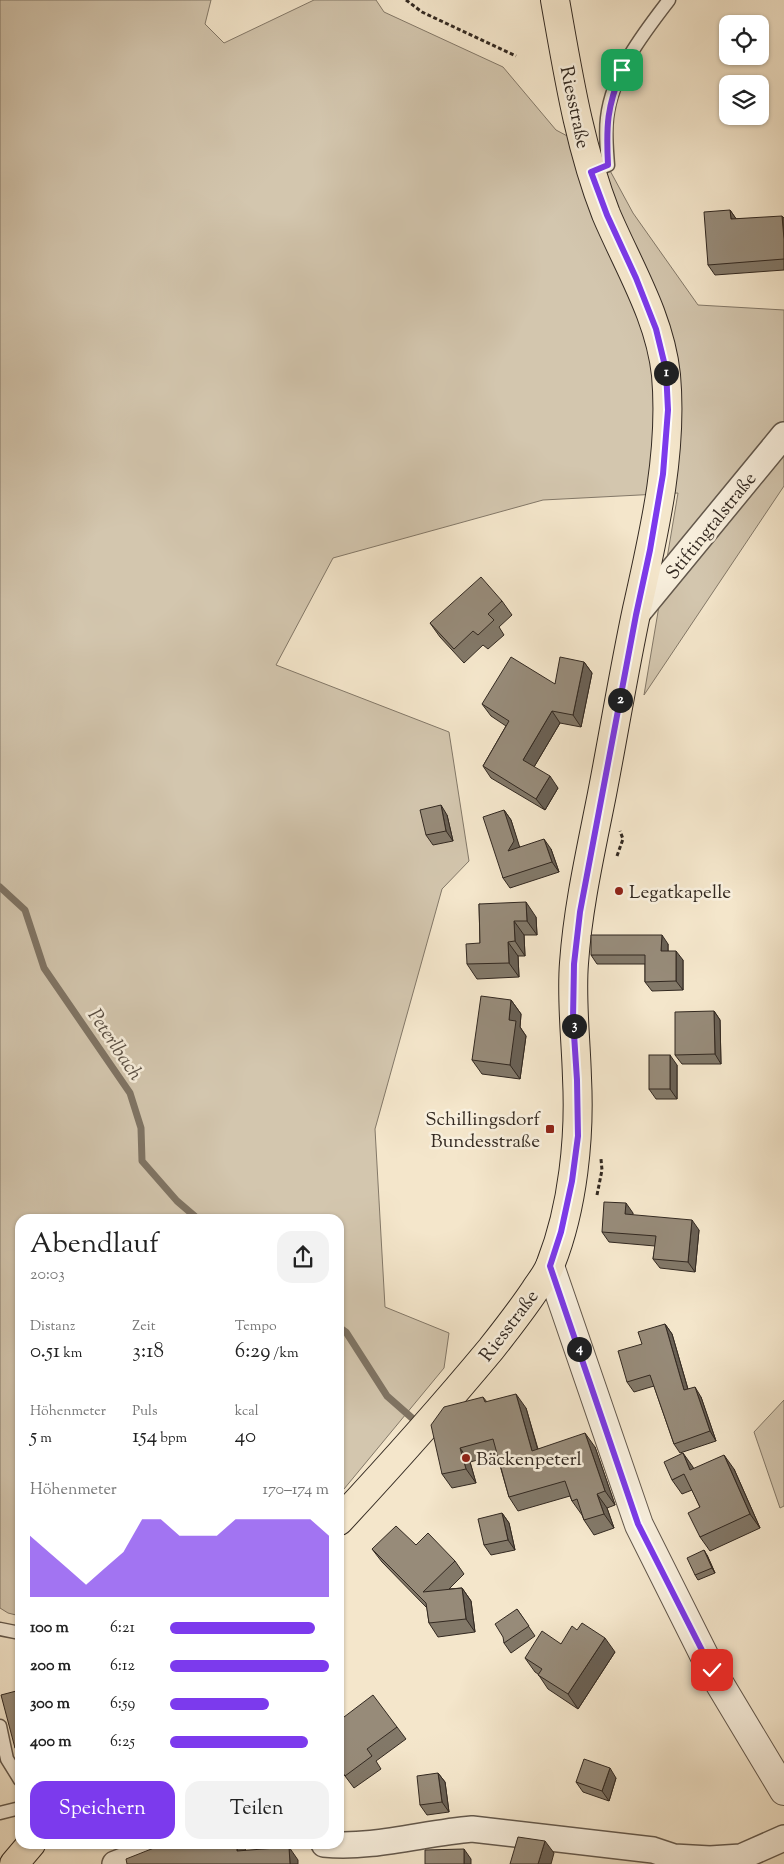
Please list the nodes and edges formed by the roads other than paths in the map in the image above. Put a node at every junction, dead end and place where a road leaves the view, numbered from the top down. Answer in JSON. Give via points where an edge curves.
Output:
{"nodes":[{"id":1,"x":555,"y":0,"type":"edge"},
{"id":2,"x":669,"y":0,"type":"edge"},
{"id":3,"x":591,"y":172,"type":"junction"},
{"id":4,"x":784,"y":435,"type":"edge"},
{"id":5,"x":636,"y":615,"type":"junction"},
{"id":6,"x":550,"y":1266,"type":"junction"},
{"id":7,"x":344,"y":1513,"type":"edge"},
{"id":8,"x":0,"y":1629,"type":"edge"},
{"id":9,"x":15,"y":1632,"type":"edge"},
{"id":10,"x":0,"y":1726,"type":"edge"},
{"id":11,"x":15,"y":1772,"type":"edge"},
{"id":12,"x":784,"y":1791,"type":"edge"},
{"id":13,"x":15,"y":1809,"type":"edge"},
{"id":14,"x":0,"y":1813,"type":"edge"},
{"id":15,"x":784,"y":1838,"type":"edge"},
{"id":16,"x":344,"y":1844,"type":"edge"},
{"id":17,"x":27,"y":1849,"type":"edge"},
{"id":18,"x":154,"y":1849,"type":"edge"},
{"id":19,"x":14,"y":1864,"type":"edge"},
{"id":20,"x":115,"y":1864,"type":"edge"}],
"edges":[{"from":1,"to":3,"type":"main road","name":"Riesstraße","via":[[574,108]]},
{"from":2,"to":3,"type":"lane","via":[[637,43],[622,70],[607,119],[608,165]]},
{"from":3,"to":5,"type":"main road","name":"Riesstraße","via":[[656,329],[666,370],[668,410],[663,474]]},
{"from":4,"to":5,"type":"street","name":"Stiftingtalstraße"},
{"from":5,"to":6,"type":"main road","name":"Riesstraße","via":[[580,912],[574,964],[573,1019],[578,1136],[572,1181]]},
{"from":6,"to":7,"type":"main road","name":"Riesstraße","via":[[516,1318],[446,1404]]},
{"from":6,"to":12,"type":"street","via":[[638,1524],[712,1670]]},
{"from":8,"to":9,"type":"lane"},
{"from":10,"to":11,"type":"lane","via":[[7,1759]]},
{"from":13,"to":14,"type":"lane"},
{"from":15,"to":16,"type":"street","via":[[741,1857],[710,1859],[674,1857],[653,1850],[472,1829]]},
{"from":17,"to":19,"type":"main road"},
{"from":18,"to":20,"type":"street"}]}
